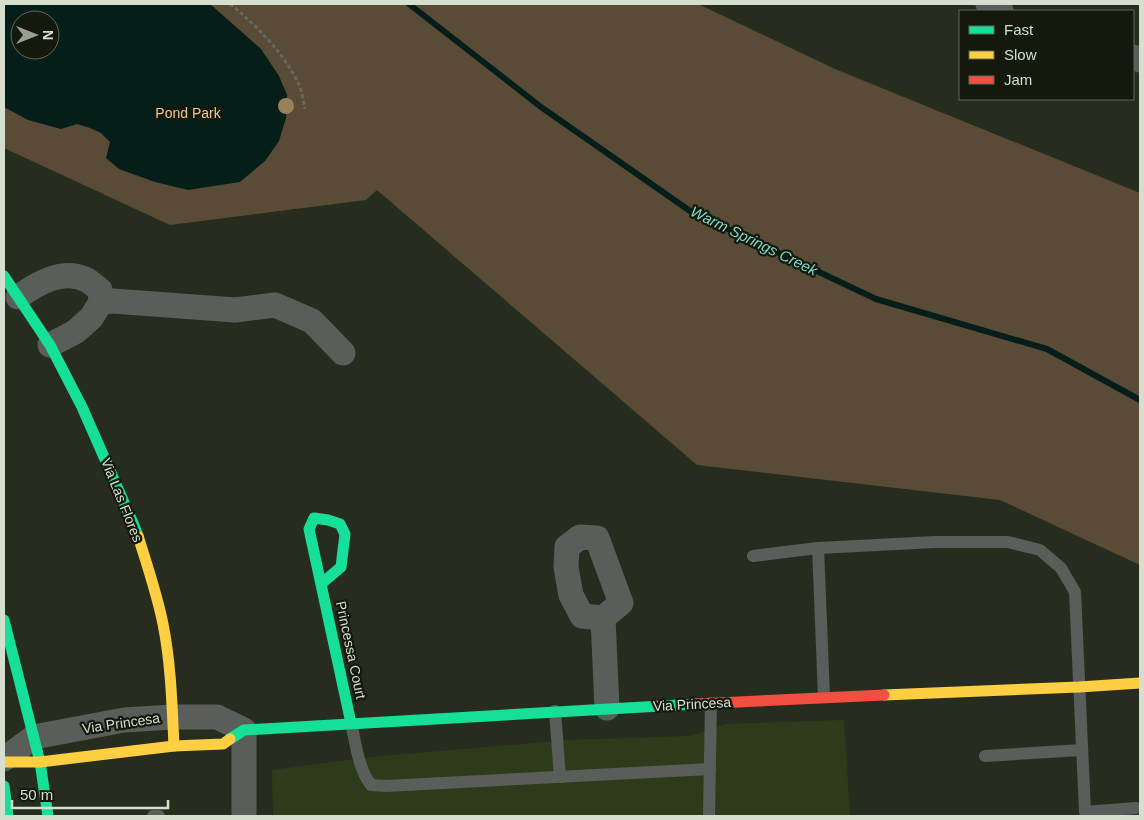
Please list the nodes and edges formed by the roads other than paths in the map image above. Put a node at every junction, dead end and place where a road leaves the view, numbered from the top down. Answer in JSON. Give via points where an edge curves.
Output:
{"nodes":[{"id":1,"x":988,"y":4,"type":"edge"},
{"id":2,"x":999,"y":10,"type":"edge"},
{"id":3,"x":4,"y":276,"type":"edge"},
{"id":4,"x":18,"y":297,"type":"junction"},
{"id":5,"x":101,"y":302,"type":"junction"},
{"id":6,"x":50,"y":345,"type":"junction"},
{"id":7,"x":343,"y":353,"type":"dead end"},
{"id":8,"x":818,"y":548,"type":"junction"},
{"id":9,"x":753,"y":556,"type":"dead end"},
{"id":10,"x":321,"y":584,"type":"junction"},
{"id":11,"x":603,"y":618,"type":"dead end"},
{"id":12,"x":4,"y":620,"type":"edge"},
{"id":13,"x":1140,"y":683,"type":"edge"},
{"id":14,"x":1079,"y":686,"type":"junction"},
{"id":15,"x":824,"y":697,"type":"junction"},
{"id":16,"x":711,"y":703,"type":"junction"},
{"id":17,"x":607,"y":708,"type":"junction"},
{"id":18,"x":554,"y":711,"type":"junction"},
{"id":19,"x":172,"y":716,"type":"junction"},
{"id":20,"x":351,"y":723,"type":"junction"},
{"id":21,"x":244,"y":730,"type":"junction"},
{"id":22,"x":34,"y":738,"type":"junction"},
{"id":23,"x":174,"y":746,"type":"junction"},
{"id":24,"x":1081,"y":750,"type":"junction"},
{"id":25,"x":986,"y":756,"type":"dead end"},
{"id":26,"x":4,"y":761,"type":"edge"},
{"id":27,"x":40,"y":762,"type":"junction"},
{"id":28,"x":710,"y":769,"type":"junction"},
{"id":29,"x":560,"y":777,"type":"junction"},
{"id":30,"x":4,"y":786,"type":"edge"},
{"id":31,"x":1136,"y":808,"type":"dead end"},
{"id":32,"x":8,"y":816,"type":"edge"},
{"id":33,"x":48,"y":816,"type":"edge"},
{"id":34,"x":153,"y":816,"type":"edge"},
{"id":35,"x":159,"y":816,"type":"edge"},
{"id":36,"x":244,"y":816,"type":"edge"},
{"id":37,"x":709,"y":816,"type":"edge"}],
"edges":[{"from":1,"to":2,"type":"street"},
{"from":3,"to":4,"type":"street","name":"Via Las Flores"},
{"from":4,"to":5,"type":"street","via":[[36,284],[70,275],[87,280],[100,290]]},
{"from":4,"to":6,"type":"street","name":"Via Las Flores"},
{"from":5,"to":6,"type":"street","via":[[91,318],[75,332]]},
{"from":5,"to":7,"type":"street","via":[[235,310],[276,305],[312,321]]},
{"from":6,"to":19,"type":"street","name":"Via Las Flores","via":[[82,407],[133,523],[150,573],[162,624]]},
{"from":8,"to":9,"type":"lane"},
{"from":8,"to":14,"type":"lane","via":[[1008,542],[1040,550],[1060,568],[1075,592]]},
{"from":8,"to":15,"type":"lane"},
{"from":10,"to":10,"type":"street","name":"Princessa Court","via":[[341,567],[345,534],[340,524],[314,518],[309,529]]},
{"from":10,"to":20,"type":"street","name":"Princessa Court"},
{"from":11,"to":17,"type":"street"},
{"from":12,"to":22,"type":"street"},
{"from":13,"to":14,"type":"street","name":"Via Princesa"},
{"from":14,"to":15,"type":"street","name":"Via Princesa"},
{"from":14,"to":24,"type":"lane"},
{"from":15,"to":16,"type":"street","name":"Via Princesa"},
{"from":16,"to":17,"type":"street","name":"Via Princesa"},
{"from":16,"to":28,"type":"lane"},
{"from":17,"to":18,"type":"street","name":"Via Princesa"},
{"from":18,"to":20,"type":"street","name":"Via Princesa"},
{"from":18,"to":29,"type":"lane"},
{"from":19,"to":21,"type":"street","name":"Via Princesa","via":[[217,716]]},
{"from":19,"to":22,"type":"street","name":"Via Princesa","via":[[124,720]]},
{"from":19,"to":23,"type":"street","name":"Via Las Flores"},
{"from":20,"to":21,"type":"street","name":"Via Princesa"},
{"from":20,"to":29,"type":"lane","via":[[361,768],[371,785]]},
{"from":21,"to":23,"type":"street","name":"Via Princesa","via":[[223,744]]},
{"from":21,"to":36,"type":"street"},
{"from":22,"to":26,"type":"street","name":"Via Princesa"},
{"from":22,"to":27,"type":"street"},
{"from":23,"to":27,"type":"street","name":"Via Princesa"},
{"from":24,"to":25,"type":"lane"},
{"from":24,"to":31,"type":"lane","via":[[1084,812]]},
{"from":26,"to":27,"type":"street","name":"Via Princesa"},
{"from":27,"to":33,"type":"street"},
{"from":28,"to":29,"type":"lane"},
{"from":28,"to":37,"type":"lane"},
{"from":30,"to":32,"type":"street"},
{"from":34,"to":35,"type":"lane"}]}
